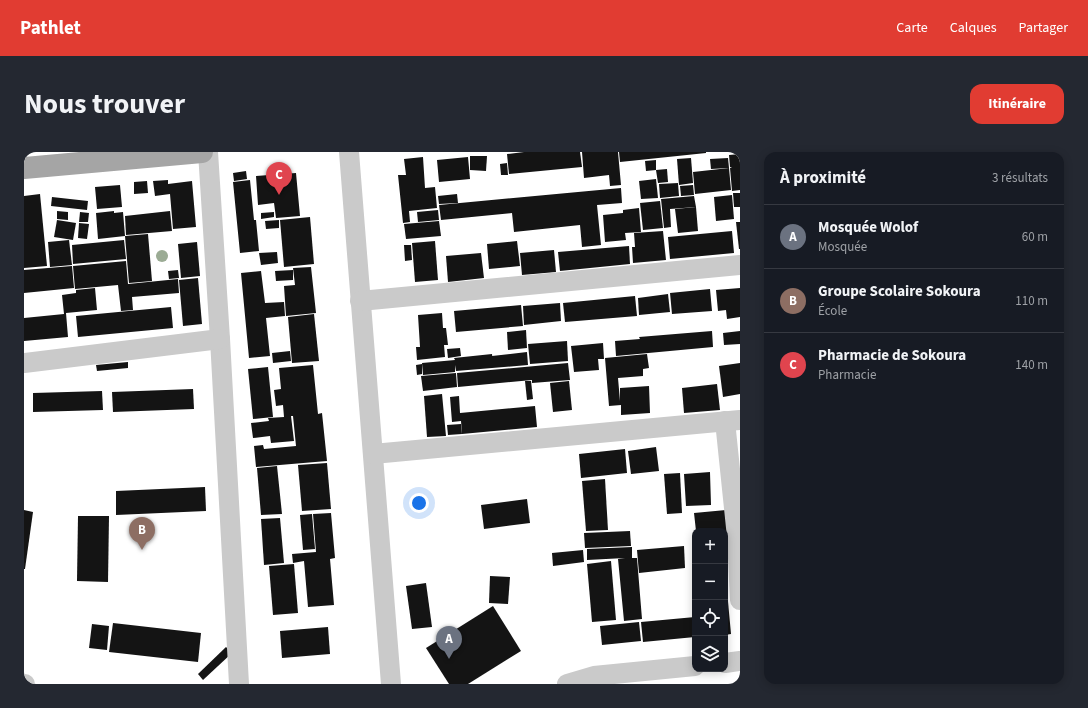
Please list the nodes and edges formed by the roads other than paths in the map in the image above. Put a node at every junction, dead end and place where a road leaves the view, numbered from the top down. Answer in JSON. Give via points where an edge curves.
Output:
{"nodes":[{"id":1,"x":202,"y":152,"type":"edge"},
{"id":2,"x":208,"y":152,"type":"edge"},
{"id":3,"x":349,"y":152,"type":"edge"},
{"id":4,"x":24,"y":168,"type":"edge"},
{"id":5,"x":740,"y":265,"type":"edge"},
{"id":6,"x":360,"y":301,"type":"junction"},
{"id":7,"x":220,"y":339,"type":"junction"},
{"id":8,"x":24,"y":363,"type":"edge"},
{"id":9,"x":733,"y":420,"type":"edge"},
{"id":10,"x":373,"y":454,"type":"junction"},
{"id":11,"x":740,"y":600,"type":"edge"},
{"id":12,"x":740,"y":661,"type":"edge"},
{"id":13,"x":728,"y":663,"type":"edge"},
{"id":14,"x":692,"y":666,"type":"edge"},
{"id":15,"x":239,"y":684,"type":"edge"},
{"id":16,"x":391,"y":684,"type":"edge"},
{"id":17,"x":567,"y":684,"type":"edge"}],
"edges":[{"from":1,"to":4,"type":"main road"},
{"from":2,"to":7,"type":"street"},
{"from":3,"to":6,"type":"street"},
{"from":5,"to":6,"type":"street"},
{"from":6,"to":10,"type":"street"},
{"from":7,"to":8,"type":"street"},
{"from":7,"to":15,"type":"street"},
{"from":9,"to":10,"type":"street"},
{"from":9,"to":11,"type":"street"},
{"from":10,"to":16,"type":"street"},
{"from":12,"to":13,"type":"street"},
{"from":14,"to":17,"type":"street","via":[[594,676]]}]}
